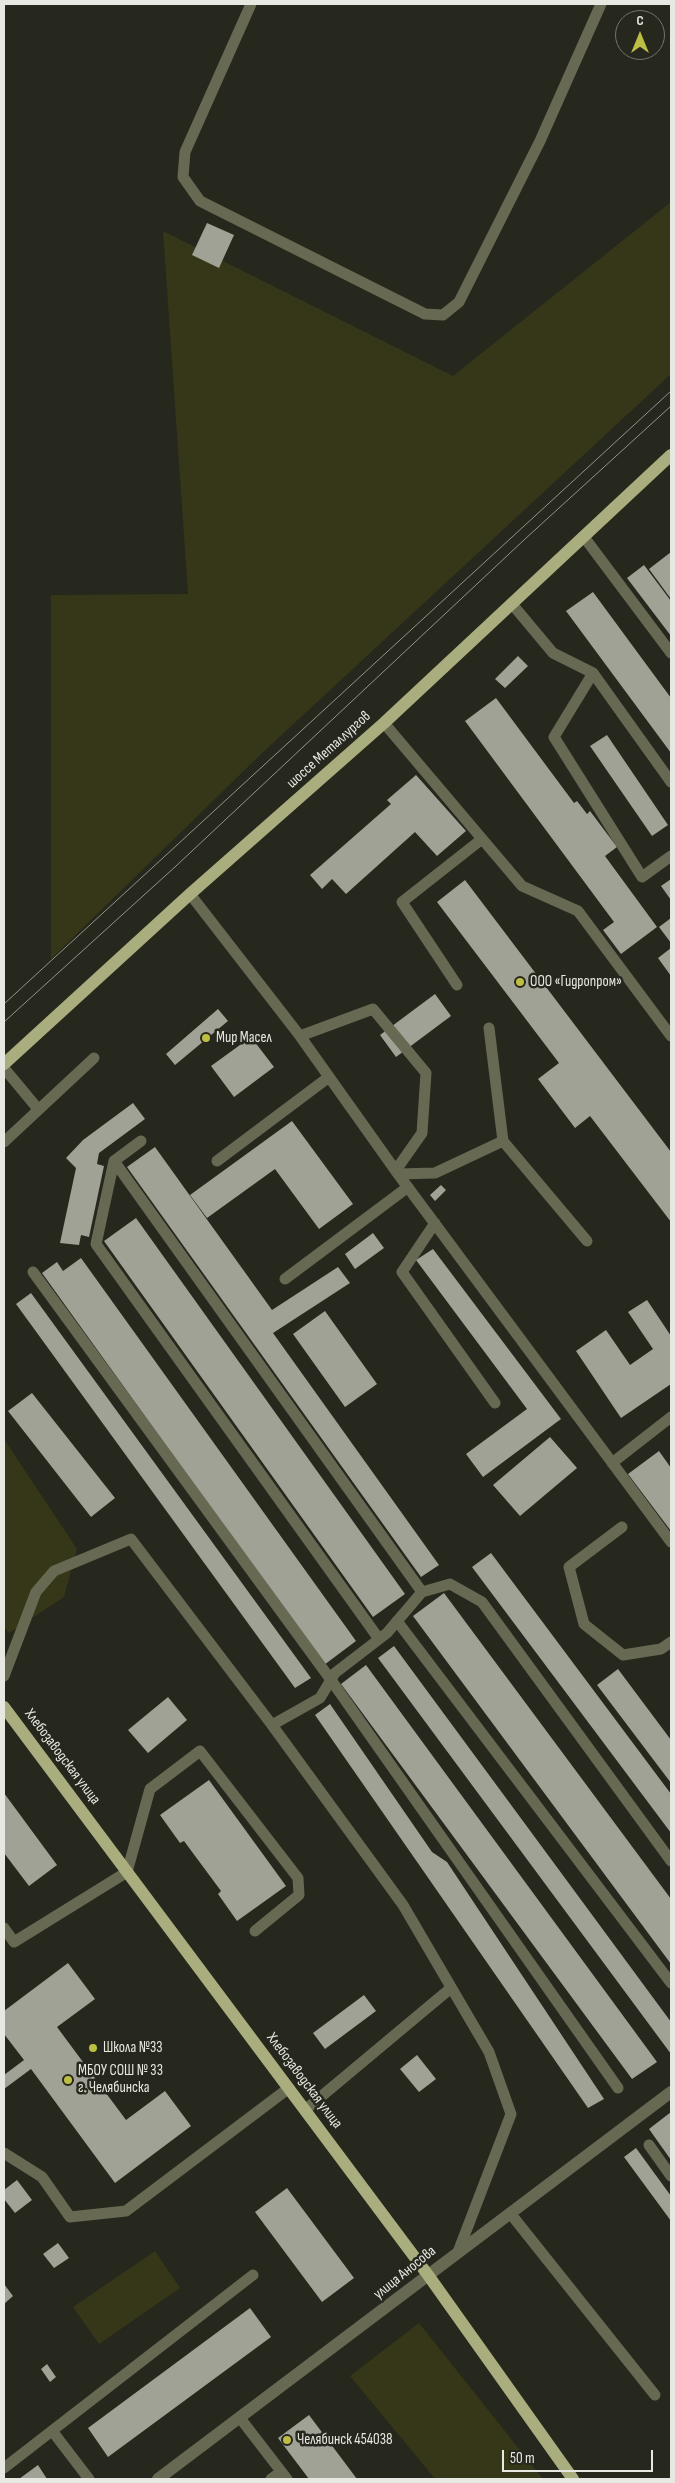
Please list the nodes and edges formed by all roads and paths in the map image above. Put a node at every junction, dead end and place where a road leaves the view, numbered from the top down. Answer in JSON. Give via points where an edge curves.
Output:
{"nodes":[{"id":1,"x":250,"y":4,"type":"edge"},
{"id":2,"x":601,"y":4,"type":"edge"},
{"id":3,"x":671,"y":455,"type":"edge"},
{"id":4,"x":584,"y":537,"type":"junction"},
{"id":5,"x":512,"y":604,"type":"junction"},
{"id":6,"x":671,"y":653,"type":"edge"},
{"id":7,"x":593,"y":672,"type":"junction"},
{"id":8,"x":384,"y":722,"type":"junction"},
{"id":9,"x":671,"y":782,"type":"edge"},
{"id":10,"x":482,"y":839,"type":"junction"},
{"id":11,"x":671,"y":856,"type":"edge"},
{"id":12,"x":190,"y":894,"type":"junction"},
{"id":13,"x":457,"y":984,"type":"dead end"},
{"id":14,"x":489,"y":1028,"type":"dead end"},
{"id":15,"x":300,"y":1036,"type":"junction"},
{"id":16,"x":671,"y":1036,"type":"edge"},
{"id":17,"x":94,"y":1058,"type":"dead end"},
{"id":18,"x":4,"y":1064,"type":"edge"},
{"id":19,"x":4,"y":1068,"type":"edge"},
{"id":20,"x":329,"y":1077,"type":"junction"},
{"id":21,"x":38,"y":1109,"type":"junction"},
{"id":22,"x":141,"y":1141,"type":"dead end"},
{"id":23,"x":503,"y":1141,"type":"junction"},
{"id":24,"x":4,"y":1142,"type":"edge"},
{"id":25,"x":114,"y":1161,"type":"junction"},
{"id":26,"x":216,"y":1161,"type":"dead end"},
{"id":27,"x":397,"y":1172,"type":"junction"},
{"id":28,"x":408,"y":1187,"type":"junction"},
{"id":29,"x":435,"y":1223,"type":"junction"},
{"id":30,"x":586,"y":1241,"type":"dead end"},
{"id":31,"x":34,"y":1272,"type":"dead end"},
{"id":32,"x":285,"y":1279,"type":"dead end"},
{"id":33,"x":495,"y":1403,"type":"dead end"},
{"id":34,"x":671,"y":1417,"type":"edge"},
{"id":35,"x":612,"y":1463,"type":"junction"},
{"id":36,"x":622,"y":1527,"type":"dead end"},
{"id":37,"x":671,"y":1542,"type":"edge"},
{"id":38,"x":422,"y":1592,"type":"junction"},
{"id":39,"x":397,"y":1621,"type":"junction"},
{"id":40,"x":379,"y":1639,"type":"junction"},
{"id":41,"x":671,"y":1642,"type":"edge"},
{"id":42,"x":4,"y":1676,"type":"edge"},
{"id":43,"x":331,"y":1680,"type":"junction"},
{"id":44,"x":4,"y":1707,"type":"edge"},
{"id":45,"x":272,"y":1724,"type":"junction"},
{"id":46,"x":671,"y":1861,"type":"edge"},
{"id":47,"x":127,"y":1872,"type":"junction"},
{"id":48,"x":4,"y":1928,"type":"edge"},
{"id":49,"x":255,"y":1931,"type":"dead end"},
{"id":50,"x":671,"y":1983,"type":"edge"},
{"id":51,"x":451,"y":1988,"type":"junction"},
{"id":52,"x":289,"y":2088,"type":"junction"},
{"id":53,"x":618,"y":2088,"type":"dead end"},
{"id":54,"x":671,"y":2092,"type":"edge"},
{"id":55,"x":305,"y":2110,"type":"junction"},
{"id":56,"x":649,"y":2145,"type":"dead end"},
{"id":57,"x":4,"y":2153,"type":"edge"},
{"id":58,"x":671,"y":2176,"type":"edge"},
{"id":59,"x":510,"y":2213,"type":"junction"},
{"id":60,"x":458,"y":2252,"type":"junction"},
{"id":61,"x":428,"y":2274,"type":"junction"},
{"id":62,"x":253,"y":2275,"type":"dead end"},
{"id":63,"x":654,"y":2394,"type":"dead end"},
{"id":64,"x":240,"y":2418,"type":"junction"},
{"id":65,"x":53,"y":2432,"type":"junction"},
{"id":66,"x":4,"y":2468,"type":"edge"},
{"id":67,"x":284,"y":2475,"type":"edge"},
{"id":68,"x":89,"y":2479,"type":"edge"},
{"id":69,"x":158,"y":2479,"type":"edge"},
{"id":70,"x":271,"y":2479,"type":"edge"},
{"id":71,"x":573,"y":2479,"type":"edge"}],
"edges":[{"from":1,"to":2,"type":"lane","via":[[185,152],[183,177],[200,201],[426,314],[443,315],[459,302],[540,141]]},
{"from":3,"to":4,"type":"main road","name":"шоссе Металлургов"},
{"from":4,"to":5,"type":"main road","name":"шоссе Металлургов"},
{"from":4,"to":6,"type":"lane"},
{"from":5,"to":7,"type":"lane","via":[[553,653]]},
{"from":5,"to":8,"type":"main road","name":"шоссе Металлургов"},
{"from":7,"to":9,"type":"lane"},
{"from":7,"to":11,"type":"lane","via":[[554,737],[642,877]]},
{"from":8,"to":10,"type":"lane"},
{"from":8,"to":12,"type":"main road","name":"шоссе Металлургов"},
{"from":10,"to":13,"type":"lane","via":[[402,902]]},
{"from":10,"to":16,"type":"lane","via":[[522,886],[578,910]]},
{"from":12,"to":15,"type":"lane"},
{"from":12,"to":18,"type":"main road","name":"шоссе Металлургов"},
{"from":14,"to":23,"type":"lane"},
{"from":15,"to":20,"type":"lane"},
{"from":15,"to":27,"type":"lane","via":[[373,1009],[426,1073],[422,1133]]},
{"from":17,"to":21,"type":"lane"},
{"from":19,"to":21,"type":"lane"},
{"from":20,"to":26,"type":"lane"},
{"from":20,"to":27,"type":"lane"},
{"from":21,"to":24,"type":"lane"},
{"from":22,"to":25,"type":"lane"},
{"from":23,"to":27,"type":"lane","via":[[435,1173]]},
{"from":23,"to":30,"type":"lane"},
{"from":25,"to":38,"type":"lane"},
{"from":25,"to":40,"type":"lane","via":[[96,1244]]},
{"from":27,"to":28,"type":"lane"},
{"from":28,"to":29,"type":"lane"},
{"from":28,"to":32,"type":"lane"},
{"from":29,"to":33,"type":"lane","via":[[402,1272]]},
{"from":29,"to":35,"type":"lane"},
{"from":31,"to":43,"type":"lane"},
{"from":34,"to":35,"type":"lane"},
{"from":35,"to":37,"type":"lane"},
{"from":36,"to":41,"type":"lane","via":[[569,1567],[584,1624],[623,1655],[661,1649]]},
{"from":38,"to":39,"type":"lane"},
{"from":38,"to":46,"type":"lane","via":[[450,1584],[482,1602]]},
{"from":39,"to":40,"type":"lane"},
{"from":39,"to":50,"type":"lane"},
{"from":40,"to":43,"type":"lane"},
{"from":42,"to":45,"type":"lane","via":[[36,1592],[54,1571],[131,1539]]},
{"from":43,"to":45,"type":"lane","via":[[320,1698]]},
{"from":43,"to":53,"type":"lane"},
{"from":44,"to":47,"type":"main road","name":"Хлебозаводская улица"},
{"from":45,"to":51,"type":"lane","via":[[403,1905]]},
{"from":47,"to":48,"type":"lane","via":[[14,1942]]},
{"from":47,"to":49,"type":"lane","via":[[150,1789],[200,1751],[298,1878],[299,1894]]},
{"from":47,"to":52,"type":"main road","name":"Хлебозаводская улица"},
{"from":51,"to":55,"type":"lane"},
{"from":51,"to":60,"type":"lane","via":[[489,2052],[511,2114]]},
{"from":52,"to":55,"type":"main road","name":"Хлебозаводская улица"},
{"from":52,"to":57,"type":"lane","via":[[126,2211],[70,2217],[42,2178]]},
{"from":54,"to":59,"type":"street","name":"улица Аносова"},
{"from":55,"to":61,"type":"main road","name":"Хлебозаводская улица"},
{"from":56,"to":58,"type":"lane"},
{"from":59,"to":60,"type":"street","name":"улица Аносова"},
{"from":59,"to":63,"type":"lane"},
{"from":60,"to":61,"type":"street","name":"улица Аносова"},
{"from":61,"to":64,"type":"street","name":"улица Аносова","via":[[388,2308]]},
{"from":61,"to":71,"type":"main road","name":"Хлебозаводская улица"},
{"from":62,"to":65,"type":"lane"},
{"from":64,"to":67,"type":"lane"},
{"from":64,"to":69,"type":"street","name":"улица Аносова"},
{"from":65,"to":66,"type":"lane"},
{"from":65,"to":68,"type":"lane"},
{"from":67,"to":70,"type":"lane"}]}
